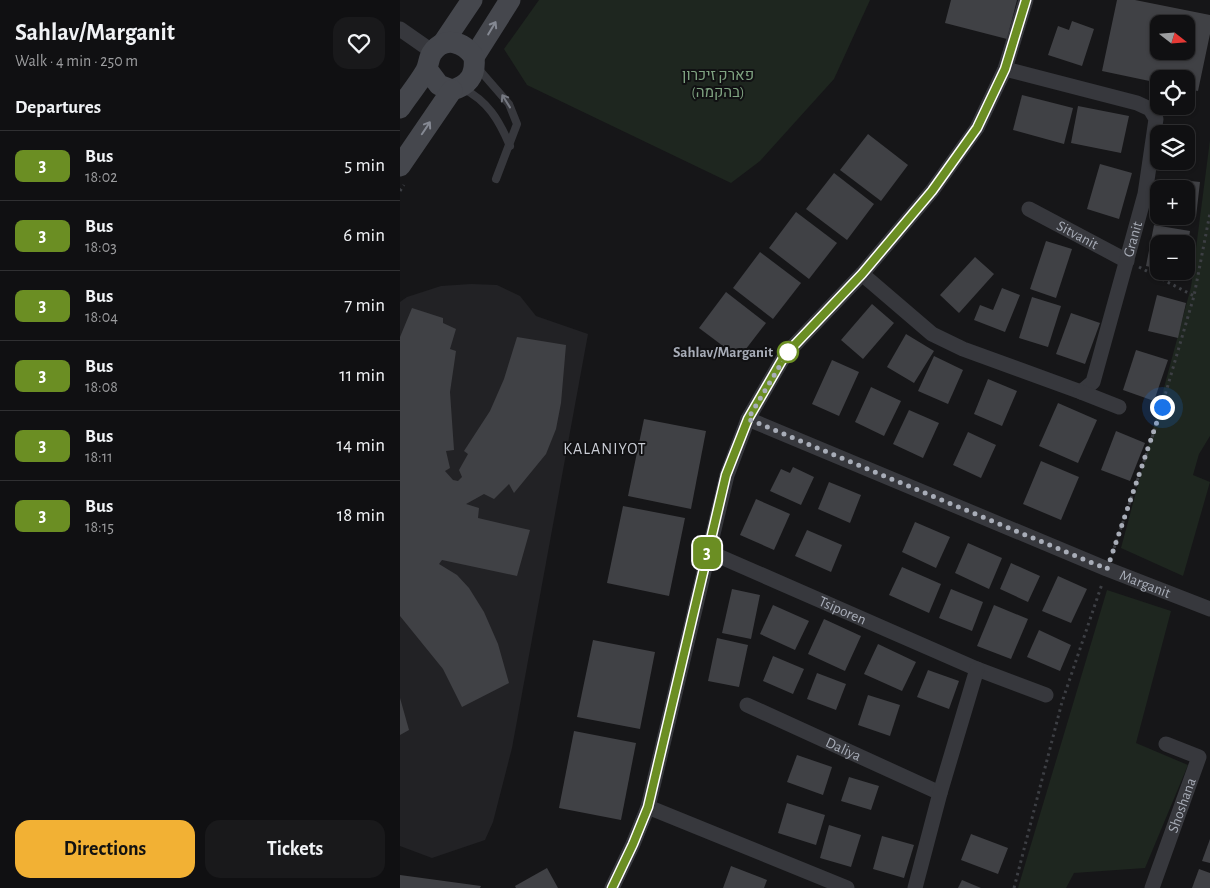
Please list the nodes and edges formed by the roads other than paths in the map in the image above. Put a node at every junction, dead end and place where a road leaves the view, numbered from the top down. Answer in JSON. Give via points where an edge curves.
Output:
{"nodes":[{"id":1,"x":472,"y":0,"type":"edge"},
{"id":2,"x":510,"y":0,"type":"edge"},
{"id":3,"x":1026,"y":0,"type":"edge"},
{"id":4,"x":400,"y":29,"type":"edge"},
{"id":5,"x":434,"y":55,"type":"junction"},
{"id":6,"x":474,"y":60,"type":"junction"},
{"id":7,"x":1005,"y":69,"type":"junction"},
{"id":8,"x":456,"y":89,"type":"junction"},
{"id":9,"x":400,"y":108,"type":"edge"},
{"id":10,"x":510,"y":146,"type":"junction"},
{"id":11,"x":400,"y":166,"type":"edge"},
{"id":12,"x":496,"y":179,"type":"dead end"},
{"id":13,"x":1029,"y":209,"type":"dead end"},
{"id":14,"x":1126,"y":261,"type":"junction"},
{"id":15,"x":862,"y":274,"type":"junction"},
{"id":16,"x":1081,"y":392,"type":"junction"},
{"id":17,"x":1119,"y":407,"type":"dead end"},
{"id":18,"x":748,"y":419,"type":"junction"},
{"id":19,"x":707,"y":551,"type":"junction"},
{"id":20,"x":1210,"y":609,"type":"edge"},
{"id":21,"x":977,"y":669,"type":"junction"},
{"id":22,"x":1046,"y":695,"type":"dead end"},
{"id":23,"x":747,"y":705,"type":"dead end"},
{"id":24,"x":1166,"y":744,"type":"dead end"},
{"id":25,"x":940,"y":793,"type":"junction"},
{"id":26,"x":648,"y":807,"type":"junction"},
{"id":27,"x":612,"y":888,"type":"edge"},
{"id":28,"x":847,"y":888,"type":"edge"},
{"id":29,"x":915,"y":888,"type":"edge"},
{"id":30,"x":1152,"y":888,"type":"edge"}],
"edges":[{"from":1,"to":5,"type":"main road"},
{"from":6,"to":2,"type":"main road","one_way":true},
{"from":3,"to":7,"type":"street"},
{"from":4,"to":5,"type":"street"},
{"from":5,"to":6,"type":"main road","via":[[458,43],[465,46]]},
{"from":5,"to":8,"type":"main road","via":[[439,85]]},
{"from":5,"to":9,"type":"main road"},
{"from":6,"to":8,"type":"main road","via":[[474,73],[467,84]]},
{"from":10,"to":6,"type":"lane","one_way":true,"via":[[516,124],[509,104]]},
{"from":7,"to":14,"type":"street","name":"Granit","via":[[1150,109],[1156,119],[1145,194]]},
{"from":7,"to":15,"type":"street","via":[[977,128],[932,191]]},
{"from":8,"to":10,"type":"lane","via":[[473,94],[488,106]]},
{"from":11,"to":8,"type":"main road","one_way":true},
{"from":10,"to":12,"type":"lane"},
{"from":13,"to":14,"type":"street","name":"Sitvanit"},
{"from":14,"to":16,"type":"street","name":"Granit","via":[[1098,367],[1092,382]]},
{"from":15,"to":16,"type":"street","via":[[932,334],[963,349]]},
{"from":15,"to":18,"type":"street","via":[[785,355]]},
{"from":16,"to":17,"type":"street"},
{"from":18,"to":19,"type":"street","via":[[726,475]]},
{"from":18,"to":20,"type":"street","name":"Marganit"},
{"from":19,"to":21,"type":"street","name":"Tsiporen"},
{"from":19,"to":26,"type":"street"},
{"from":21,"to":22,"type":"street","name":"Tsiporen"},
{"from":21,"to":25,"type":"street"},
{"from":23,"to":25,"type":"street","name":"Daliya"},
{"from":24,"to":30,"type":"street","name":"Shoshana","via":[[1199,757]]},
{"from":25,"to":29,"type":"street"},
{"from":26,"to":27,"type":"street"},
{"from":26,"to":28,"type":"street"}]}
